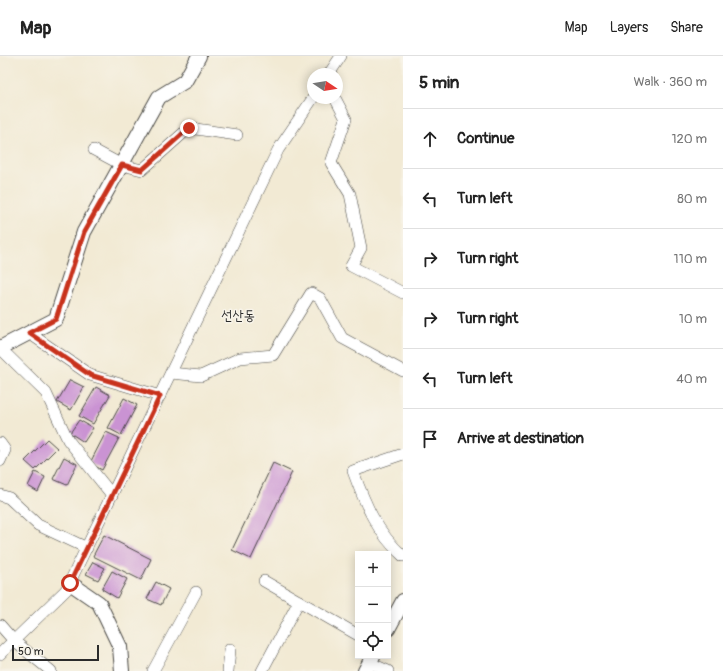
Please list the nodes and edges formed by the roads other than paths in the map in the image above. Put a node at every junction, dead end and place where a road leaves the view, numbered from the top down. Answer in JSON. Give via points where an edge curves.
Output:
{"nodes":[{"id":1,"x":199,"y":56,"type":"edge"},
{"id":2,"x":340,"y":56,"type":"edge"},
{"id":3,"x":333,"y":68,"type":"edge"},
{"id":4,"x":309,"y":104,"type":"edge"},
{"id":5,"x":338,"y":104,"type":"edge"},
{"id":6,"x":238,"y":135,"type":"dead end"},
{"id":7,"x":94,"y":150,"type":"dead end"},
{"id":8,"x":122,"y":165,"type":"junction"},
{"id":9,"x":403,"y":293,"type":"edge"},
{"id":10,"x":29,"y":333,"type":"junction"},
{"id":11,"x":0,"y":348,"type":"edge"},
{"id":12,"x":403,"y":371,"type":"edge"},
{"id":13,"x":171,"y":374,"type":"junction"},
{"id":14,"x":160,"y":396,"type":"junction"},
{"id":15,"x":0,"y":443,"type":"edge"},
{"id":16,"x":403,"y":454,"type":"edge"},
{"id":17,"x":0,"y":461,"type":"edge"},
{"id":18,"x":0,"y":495,"type":"edge"},
{"id":19,"x":112,"y":495,"type":"junction"},
{"id":20,"x":87,"y":548,"type":"junction"},
{"id":21,"x":403,"y":556,"type":"edge"},
{"id":22,"x":264,"y":581,"type":"dead end"},
{"id":23,"x":70,"y":583,"type":"junction"},
{"id":24,"x":196,"y":592,"type":"dead end"},
{"id":25,"x":299,"y":601,"type":"junction"},
{"id":26,"x":403,"y":601,"type":"edge"},
{"id":27,"x":391,"y":623,"type":"edge"},
{"id":28,"x":0,"y":625,"type":"edge"},
{"id":29,"x":355,"y":633,"type":"edge"},
{"id":30,"x":14,"y":641,"type":"junction"},
{"id":31,"x":230,"y":649,"type":"dead end"},
{"id":32,"x":0,"y":654,"type":"edge"},
{"id":33,"x":370,"y":663,"type":"edge"},
{"id":34,"x":51,"y":671,"type":"edge"},
{"id":35,"x":122,"y":671,"type":"edge"},
{"id":36,"x":153,"y":671,"type":"edge"},
{"id":37,"x":228,"y":671,"type":"edge"},
{"id":38,"x":262,"y":671,"type":"edge"},
{"id":39,"x":388,"y":671,"type":"edge"}],
"edges":[{"from":1,"to":8,"type":"street","via":[[184,81],[159,98]]},
{"from":2,"to":3,"type":"street"},
{"from":4,"to":13,"type":"street","via":[[278,150]]},
{"from":5,"to":9,"type":"street","via":[[346,120],[331,163],[350,194],[361,248],[350,266]]},
{"from":6,"to":8,"type":"street","via":[[189,128],[142,170]]},
{"from":7,"to":8,"type":"street"},
{"from":8,"to":10,"type":"street","via":[[84,232],[56,319]]},
{"from":10,"to":11,"type":"street"},
{"from":10,"to":14,"type":"street","via":[[90,375]]},
{"from":11,"to":19,"type":"street","via":[[46,393],[68,440]]},
{"from":12,"to":13,"type":"street","via":[[342,338],[320,298],[311,293],[273,355],[240,358],[201,376]]},
{"from":13,"to":14,"type":"street"},
{"from":14,"to":19,"type":"street"},
{"from":15,"to":17,"type":"street","via":[[5,450]]},
{"from":16,"to":21,"type":"street","via":[[353,471],[366,508],[391,544]]},
{"from":18,"to":20,"type":"street","via":[[9,498],[38,525]]},
{"from":19,"to":20,"type":"street"},
{"from":20,"to":23,"type":"street"},
{"from":22,"to":25,"type":"street"},
{"from":23,"to":30,"type":"street"},
{"from":23,"to":35,"type":"street","via":[[100,603],[120,648]]},
{"from":24,"to":36,"type":"street"},
{"from":25,"to":29,"type":"street"},
{"from":25,"to":38,"type":"street"},
{"from":26,"to":27,"type":"street"},
{"from":28,"to":30,"type":"street"},
{"from":30,"to":32,"type":"street"},
{"from":30,"to":34,"type":"street"},
{"from":31,"to":37,"type":"street"},
{"from":33,"to":39,"type":"street"}]}
